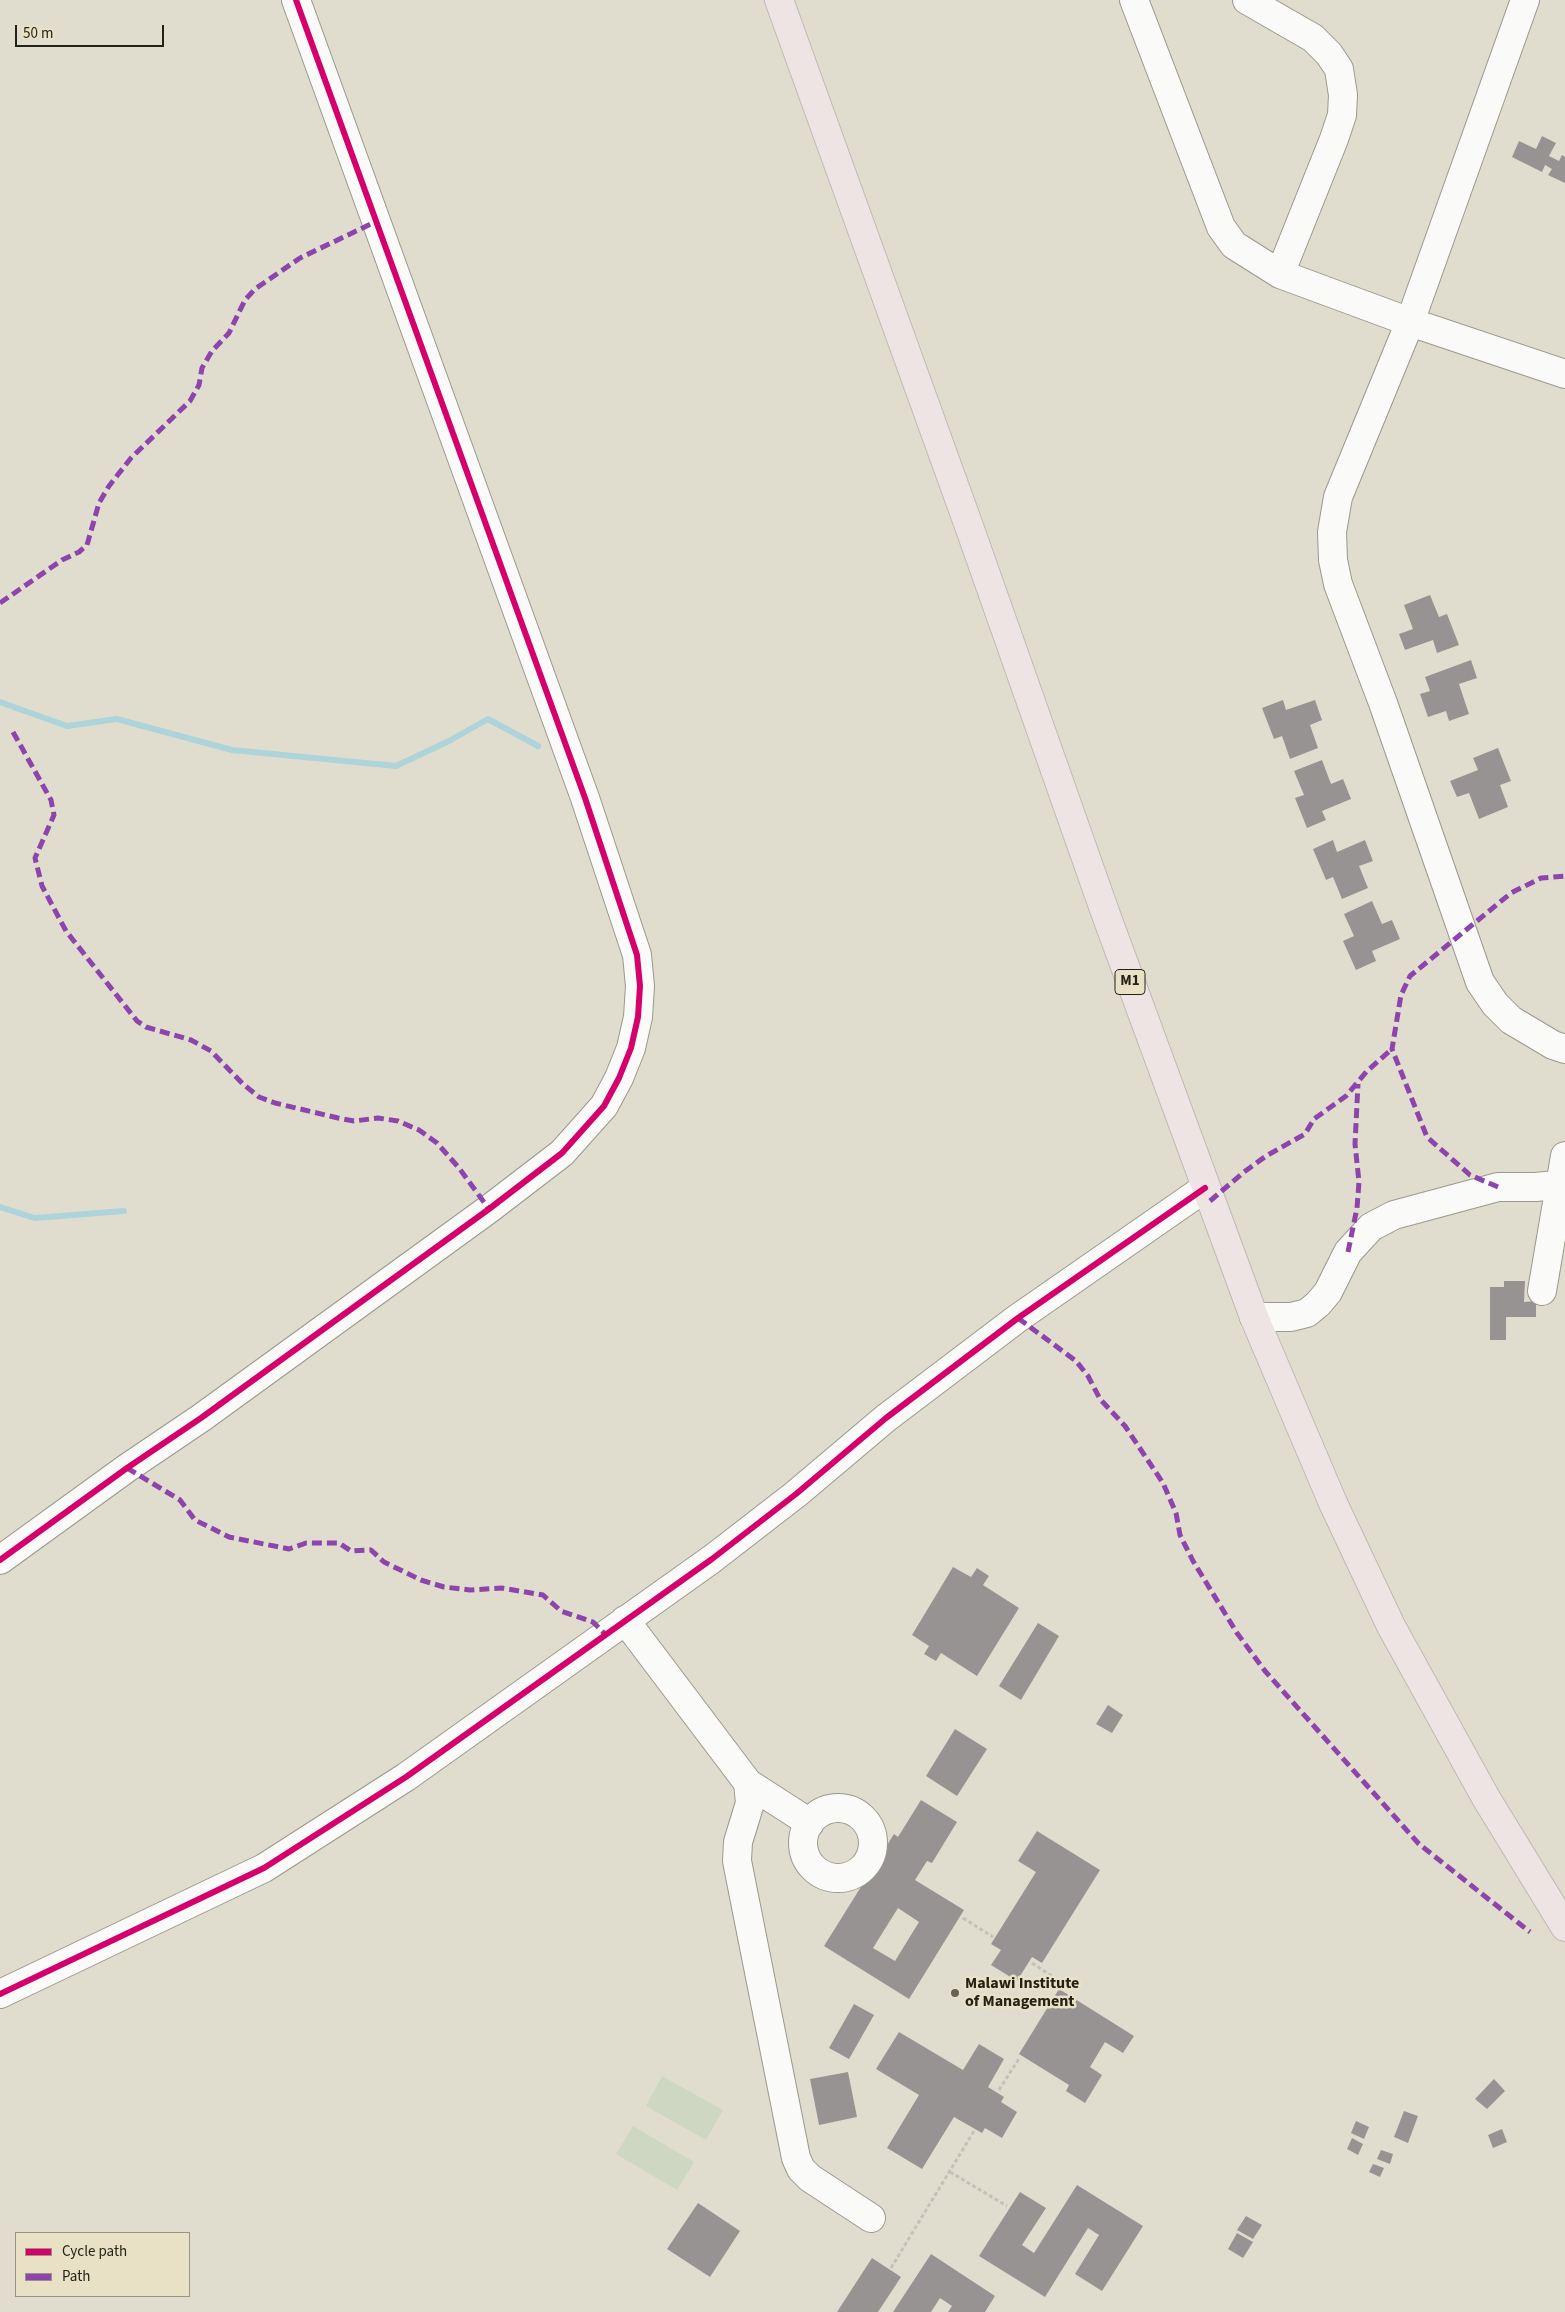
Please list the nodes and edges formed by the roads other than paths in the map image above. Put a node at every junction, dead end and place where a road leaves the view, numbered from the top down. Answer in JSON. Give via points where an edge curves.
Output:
{"nodes":[{"id":1,"x":296,"y":0,"type":"edge"},
{"id":2,"x":779,"y":0,"type":"edge"},
{"id":3,"x":1134,"y":0,"type":"edge"},
{"id":4,"x":1247,"y":0,"type":"edge"},
{"id":5,"x":1525,"y":0,"type":"edge"},
{"id":6,"x":1280,"y":274,"type":"junction"},
{"id":7,"x":1410,"y":322,"type":"junction"},
{"id":8,"x":1565,"y":374,"type":"edge"},
{"id":9,"x":1565,"y":1049,"type":"edge"},
{"id":10,"x":1565,"y":1156,"type":"edge"},
{"id":11,"x":1562,"y":1185,"type":"edge"},
{"id":12,"x":1205,"y":1188,"type":"junction"},
{"id":13,"x":1542,"y":1291,"type":"dead end"},
{"id":14,"x":1254,"y":1317,"type":"junction"},
{"id":15,"x":0,"y":1560,"type":"edge"},
{"id":16,"x":624,"y":1620,"type":"junction"},
{"id":17,"x":748,"y":1783,"type":"junction"},
{"id":18,"x":810,"y":1823,"type":"dead end"},
{"id":19,"x":1556,"y":1903,"type":"edge"},
{"id":20,"x":1565,"y":1927,"type":"edge"},
{"id":21,"x":0,"y":1994,"type":"edge"},
{"id":22,"x":871,"y":2218,"type":"dead end"}],
"edges":[{"from":1,"to":15,"type":"street","via":[[588,807],[637,954],[638,1017],[631,1048],[604,1106],[562,1153],[481,1215]]},
{"from":2,"to":12,"type":"highway","number":"M1"},
{"from":3,"to":6,"type":"street","via":[[1221,227],[1234,245]]},
{"from":4,"to":6,"type":"street","via":[[1313,38],[1339,68],[1343,95],[1342,115],[1334,138]]},
{"from":5,"to":7,"type":"street"},
{"from":6,"to":7,"type":"street"},
{"from":7,"to":8,"type":"street"},
{"from":7,"to":9,"type":"street","via":[[1338,497],[1332,532],[1338,584],[1480,982],[1511,1020],[1552,1045]]},
{"from":10,"to":11,"type":"street"},
{"from":11,"to":13,"type":"street"},
{"from":11,"to":14,"type":"street","via":[[1498,1187],[1394,1216],[1371,1227],[1348,1252],[1328,1292],[1306,1313],[1291,1317]]},
{"from":12,"to":14,"type":"highway","number":"M1"},
{"from":12,"to":16,"type":"street","via":[[1018,1318],[886,1418],[712,1559]]},
{"from":14,"to":19,"type":"highway","number":"M1","via":[[1333,1502],[1391,1626],[1486,1798]]},
{"from":16,"to":17,"type":"street"},
{"from":16,"to":21,"type":"street","via":[[406,1778],[264,1868]]},
{"from":17,"to":18,"type":"street"},
{"from":17,"to":22,"type":"street","via":[[750,1802],[738,1842],[737,1861],[796,2158],[810,2178]]},
{"from":19,"to":20,"type":"highway","number":"M1"}]}
